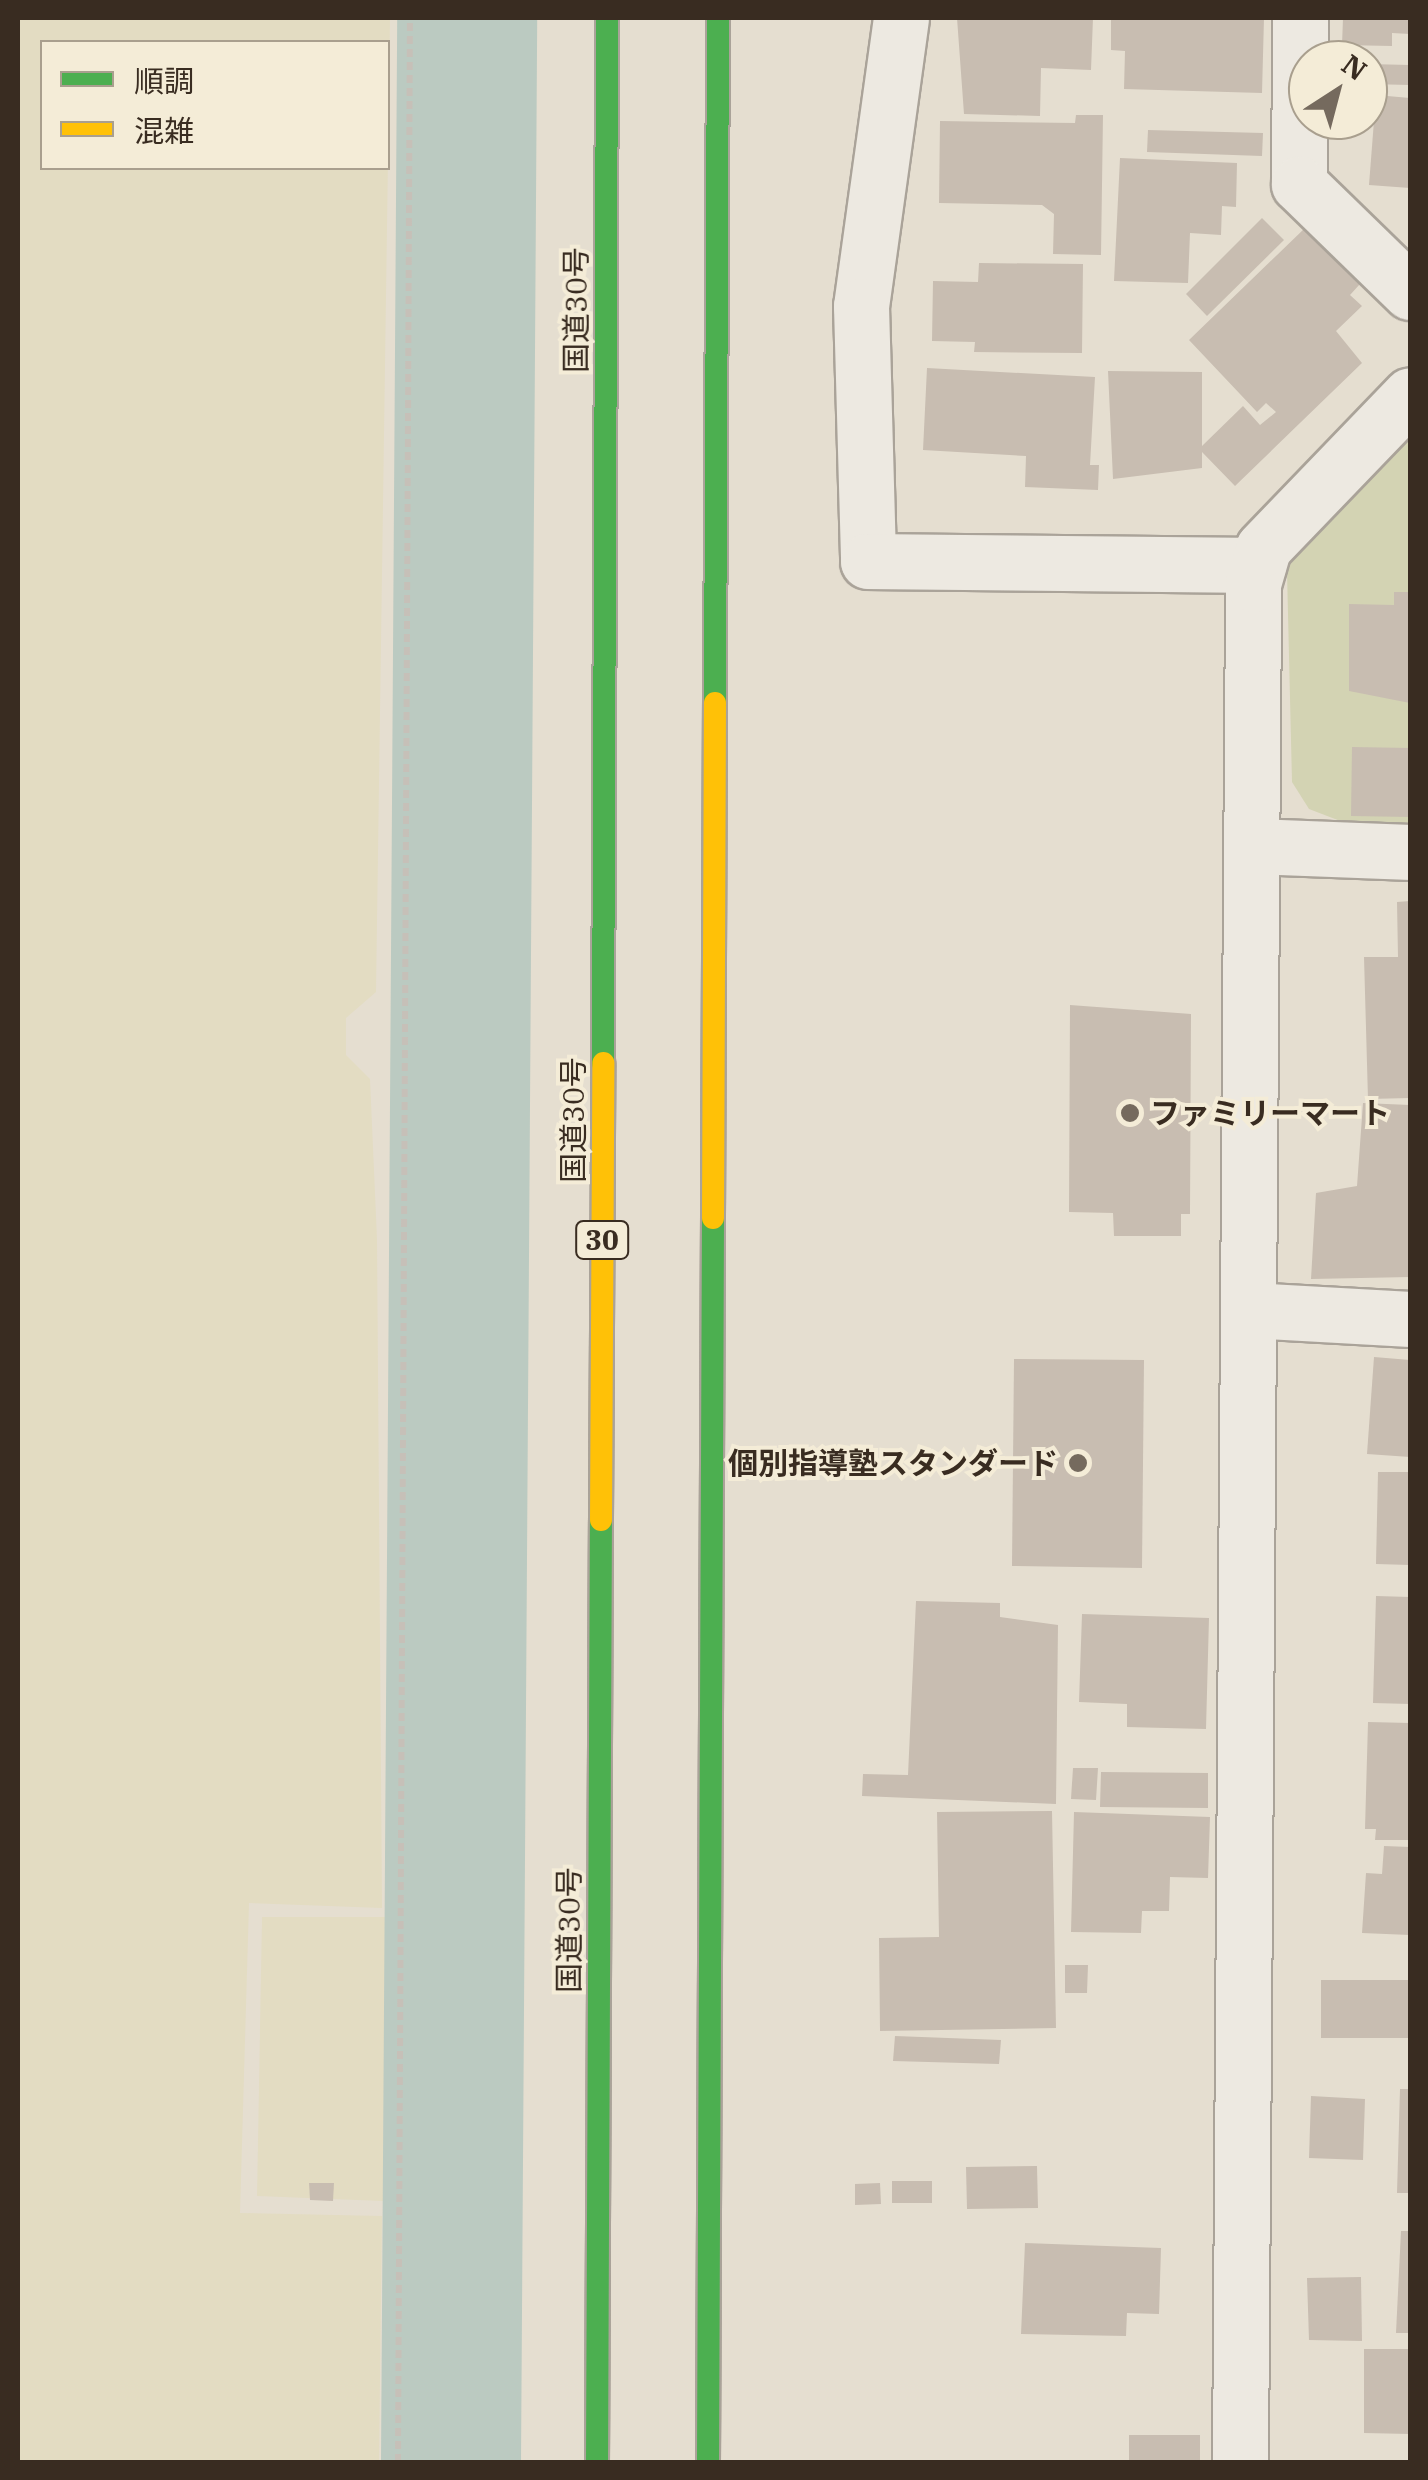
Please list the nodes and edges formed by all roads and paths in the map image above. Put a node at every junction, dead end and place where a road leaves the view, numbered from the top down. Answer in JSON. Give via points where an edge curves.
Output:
{"nodes":[{"id":1,"x":410,"y":18,"type":"edge"},
{"id":2,"x":607,"y":18,"type":"edge"},
{"id":3,"x":718,"y":18,"type":"edge"},
{"id":4,"x":900,"y":18,"type":"edge"},
{"id":5,"x":1300,"y":18,"type":"edge"},
{"id":6,"x":1410,"y":292,"type":"edge"},
{"id":7,"x":1410,"y":395,"type":"edge"},
{"id":8,"x":1258,"y":565,"type":"junction"},
{"id":9,"x":1254,"y":846,"type":"junction"},
{"id":10,"x":1410,"y":852,"type":"edge"},
{"id":11,"x":1250,"y":1310,"type":"junction"},
{"id":12,"x":1410,"y":1319,"type":"edge"},
{"id":13,"x":398,"y":2462,"type":"edge"},
{"id":14,"x":597,"y":2462,"type":"edge"},
{"id":15,"x":708,"y":2462,"type":"edge"},
{"id":16,"x":1240,"y":2462,"type":"edge"}],
"edges":[{"from":1,"to":13,"type":"path"},
{"from":2,"to":14,"type":"highway","name":"国道30号","number":"30"},
{"from":3,"to":15,"type":"highway"},
{"from":4,"to":8,"type":"street","via":[[861,306],[868,561]]},
{"from":5,"to":6,"type":"street","via":[[1299,184]]},
{"from":7,"to":8,"type":"street","via":[[1263,548]]},
{"from":8,"to":9,"type":"street"},
{"from":9,"to":10,"type":"street"},
{"from":9,"to":11,"type":"street"},
{"from":11,"to":12,"type":"street"},
{"from":11,"to":16,"type":"street"}]}
